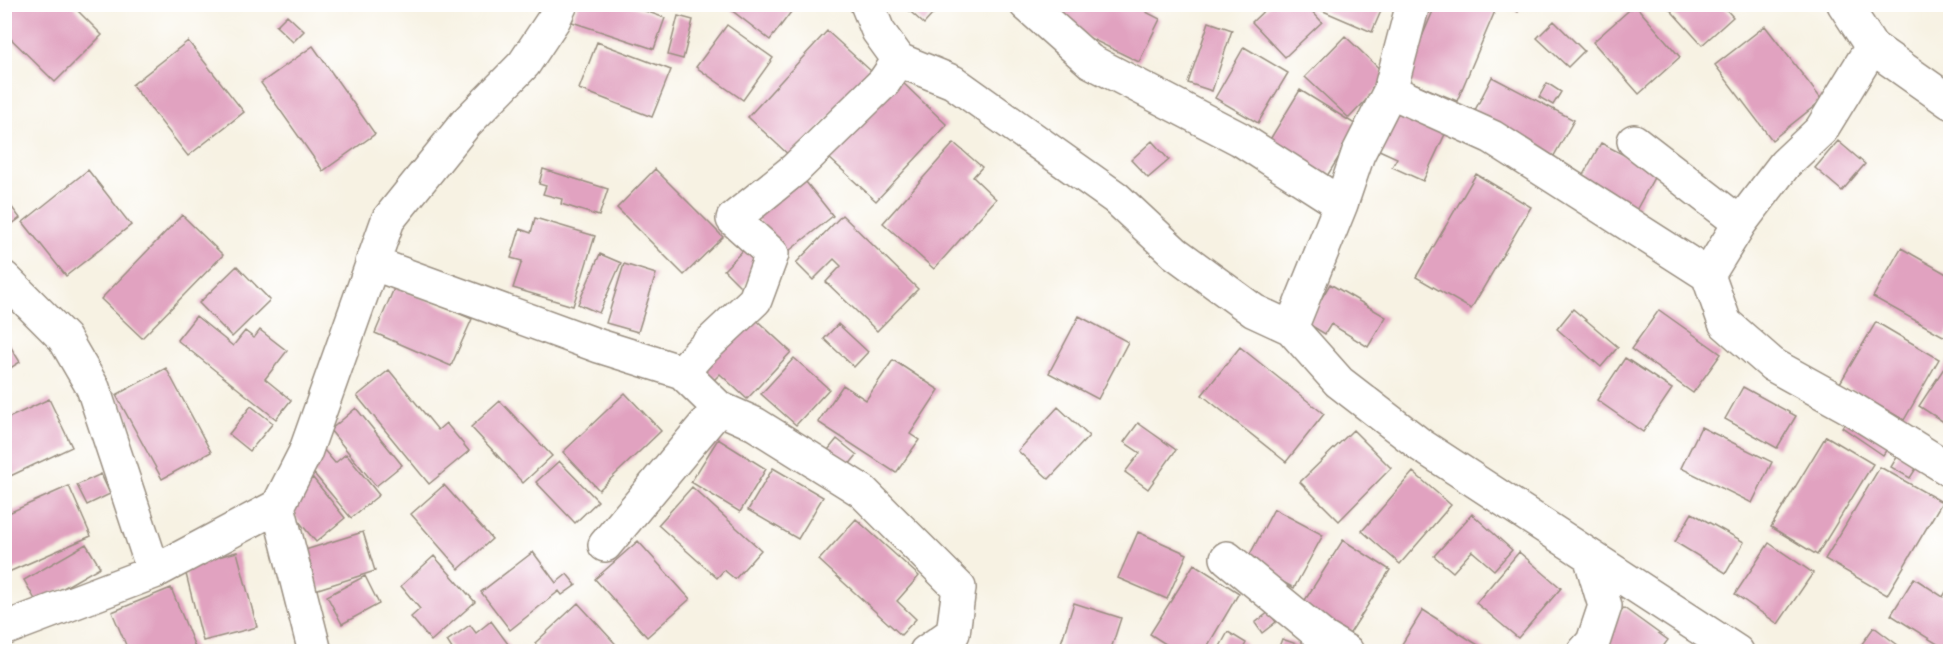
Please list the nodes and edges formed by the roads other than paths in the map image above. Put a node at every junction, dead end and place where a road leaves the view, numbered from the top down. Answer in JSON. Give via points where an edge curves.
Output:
{"nodes":[{"id":1,"x":561,"y":4,"type":"edge"},
{"id":2,"x":867,"y":4,"type":"edge"},
{"id":3,"x":1026,"y":4,"type":"edge"},
{"id":4,"x":1413,"y":4,"type":"edge"},
{"id":5,"x":1844,"y":4,"type":"edge"},
{"id":6,"x":1872,"y":47,"type":"junction"},
{"id":7,"x":899,"y":60,"type":"junction"},
{"id":8,"x":1390,"y":92,"type":"junction"},
{"id":9,"x":1950,"y":102,"type":"edge"},
{"id":10,"x":1634,"y":141,"type":"dead end"},
{"id":11,"x":1341,"y":204,"type":"junction"},
{"id":12,"x":1740,"y":223,"type":"junction"},
{"id":13,"x":372,"y":263,"type":"junction"},
{"id":14,"x":1708,"y":275,"type":"junction"},
{"id":15,"x":4,"y":278,"type":"edge"},
{"id":16,"x":1291,"y":328,"type":"junction"},
{"id":17,"x":682,"y":372,"type":"junction"},
{"id":18,"x":719,"y":408,"type":"junction"},
{"id":19,"x":1950,"y":470,"type":"edge"},
{"id":20,"x":278,"y":506,"type":"junction"},
{"id":21,"x":605,"y":545,"type":"dead end"},
{"id":22,"x":1590,"y":556,"type":"junction"},
{"id":23,"x":1227,"y":558,"type":"dead end"},
{"id":24,"x":154,"y":572,"type":"junction"},
{"id":25,"x":4,"y":629,"type":"edge"},
{"id":26,"x":315,"y":651,"type":"edge"},
{"id":27,"x":926,"y":651,"type":"edge"},
{"id":28,"x":1347,"y":651,"type":"edge"},
{"id":29,"x":1584,"y":651,"type":"edge"},
{"id":30,"x":1737,"y":651,"type":"edge"}],
"edges":[{"from":1,"to":13,"type":"street","via":[[524,64],[466,123],[388,220]]},
{"from":2,"to":7,"type":"street","via":[[878,31]]},
{"from":3,"to":11,"type":"street","via":[[1090,61],[1240,139]]},
{"from":4,"to":8,"type":"street"},
{"from":5,"to":6,"type":"street"},
{"from":6,"to":9,"type":"street"},
{"from":6,"to":12,"type":"street","via":[[1821,130],[1785,164]]},
{"from":7,"to":16,"type":"street","via":[[954,82],[1116,198],[1175,253],[1254,311]]},
{"from":7,"to":17,"type":"street","via":[[884,82],[795,169],[733,219],[772,254],[755,300]]},
{"from":8,"to":11,"type":"street","via":[[1358,154]]},
{"from":8,"to":14,"type":"street","via":[[1492,137]]},
{"from":10,"to":12,"type":"street"},
{"from":11,"to":16,"type":"street"},
{"from":12,"to":14,"type":"street"},
{"from":13,"to":17,"type":"street","via":[[599,346]]},
{"from":13,"to":20,"type":"street","via":[[305,453]]},
{"from":14,"to":19,"type":"street","via":[[1725,323],[1773,365]]},
{"from":15,"to":24,"type":"street","via":[[64,338],[93,388]]},
{"from":16,"to":22,"type":"street","via":[[1339,382],[1422,446]]},
{"from":17,"to":18,"type":"street"},
{"from":18,"to":21,"type":"street"},
{"from":18,"to":27,"type":"street","via":[[755,424],[862,491],[959,588],[953,633]]},
{"from":20,"to":24,"type":"street"},
{"from":20,"to":26,"type":"street"},
{"from":22,"to":29,"type":"street","via":[[1605,606],[1593,642]]},
{"from":22,"to":30,"type":"street"},
{"from":23,"to":28,"type":"street","via":[[1324,638]]},
{"from":24,"to":25,"type":"street"}]}
